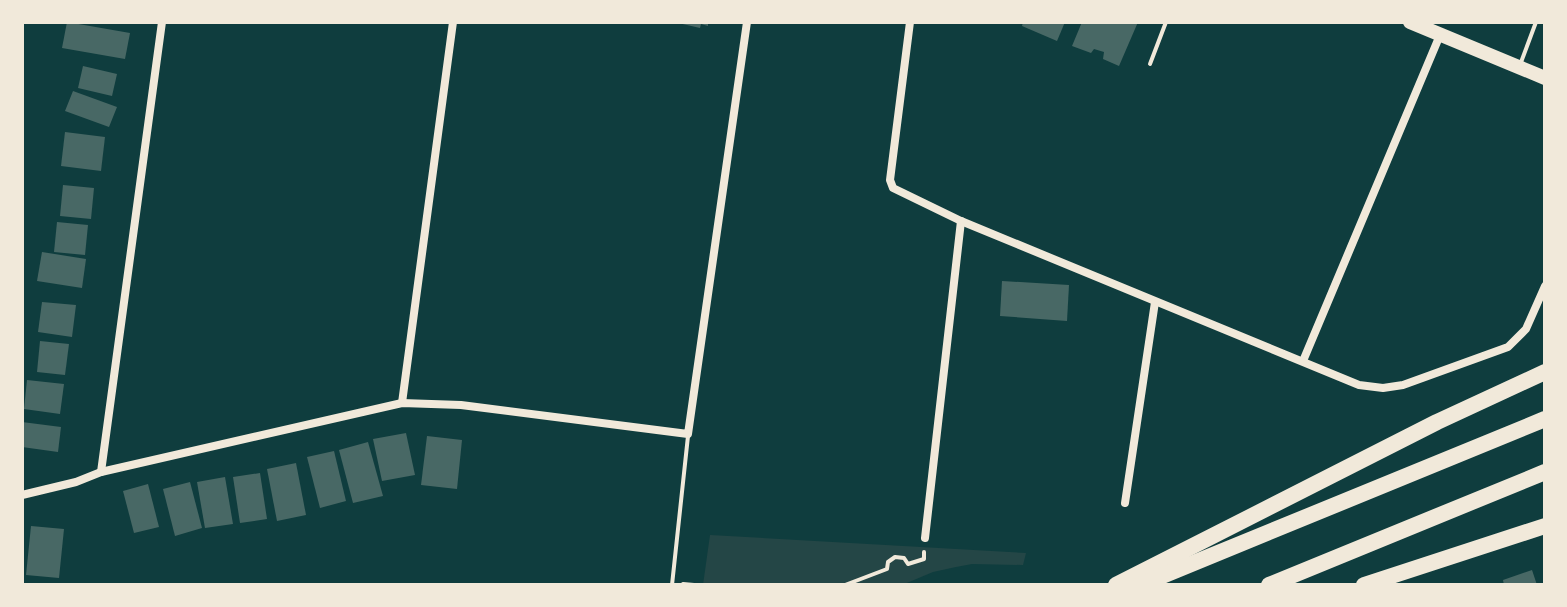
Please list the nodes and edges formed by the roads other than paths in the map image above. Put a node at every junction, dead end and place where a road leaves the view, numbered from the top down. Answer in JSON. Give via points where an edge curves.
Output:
{"nodes":[{"id":1,"x":162,"y":22,"type":"edge"},
{"id":2,"x":453,"y":22,"type":"edge"},
{"id":3,"x":747,"y":22,"type":"edge"},
{"id":4,"x":910,"y":22,"type":"edge"},
{"id":5,"x":1166,"y":22,"type":"edge"},
{"id":6,"x":1536,"y":22,"type":"edge"},
{"id":7,"x":1416,"y":23,"type":"edge"},
{"id":8,"x":1440,"y":35,"type":"junction"},
{"id":9,"x":1150,"y":64,"type":"dead end"},
{"id":10,"x":1519,"y":67,"type":"junction"},
{"id":11,"x":1545,"y":78,"type":"edge"},
{"id":12,"x":961,"y":221,"type":"junction"},
{"id":13,"x":1545,"y":286,"type":"edge"},
{"id":14,"x":1155,"y":302,"type":"junction"},
{"id":15,"x":1303,"y":361,"type":"junction"},
{"id":16,"x":1545,"y":372,"type":"edge"},
{"id":17,"x":402,"y":403,"type":"junction"},
{"id":18,"x":1545,"y":419,"type":"edge"},
{"id":19,"x":688,"y":434,"type":"junction"},
{"id":20,"x":101,"y":472,"type":"junction"},
{"id":21,"x":1545,"y":472,"type":"edge"},
{"id":22,"x":22,"y":495,"type":"edge"},
{"id":23,"x":1125,"y":503,"type":"dead end"},
{"id":24,"x":1545,"y":526,"type":"edge"},
{"id":25,"x":925,"y":538,"type":"road end"},
{"id":26,"x":672,"y":585,"type":"edge"},
{"id":27,"x":1116,"y":585,"type":"edge"},
{"id":28,"x":1140,"y":585,"type":"edge"},
{"id":29,"x":1269,"y":585,"type":"edge"},
{"id":30,"x":1364,"y":585,"type":"edge"}],
"edges":[{"from":1,"to":20,"type":"street"},
{"from":2,"to":17,"type":"street"},
{"from":3,"to":19,"type":"street"},
{"from":4,"to":12,"type":"street","via":[[890,180],[899,192]]},
{"from":5,"to":9,"type":"lane"},
{"from":6,"to":10,"type":"lane"},
{"from":7,"to":8,"type":"main road"},
{"from":8,"to":10,"type":"main road"},
{"from":8,"to":15,"type":"street"},
{"from":10,"to":11,"type":"main road"},
{"from":12,"to":14,"type":"street"},
{"from":12,"to":25,"type":"street"},
{"from":13,"to":15,"type":"street","via":[[1515,342],[1403,385],[1359,385]]},
{"from":14,"to":15,"type":"street"},
{"from":14,"to":23,"type":"street"},
{"from":16,"to":27,"type":"highway"},
{"from":17,"to":19,"type":"street","via":[[461,405]]},
{"from":17,"to":20,"type":"street"},
{"from":18,"to":28,"type":"highway"},
{"from":19,"to":26,"type":"lane"},
{"from":20,"to":22,"type":"street"},
{"from":21,"to":29,"type":"highway"},
{"from":24,"to":30,"type":"highway"}]}
